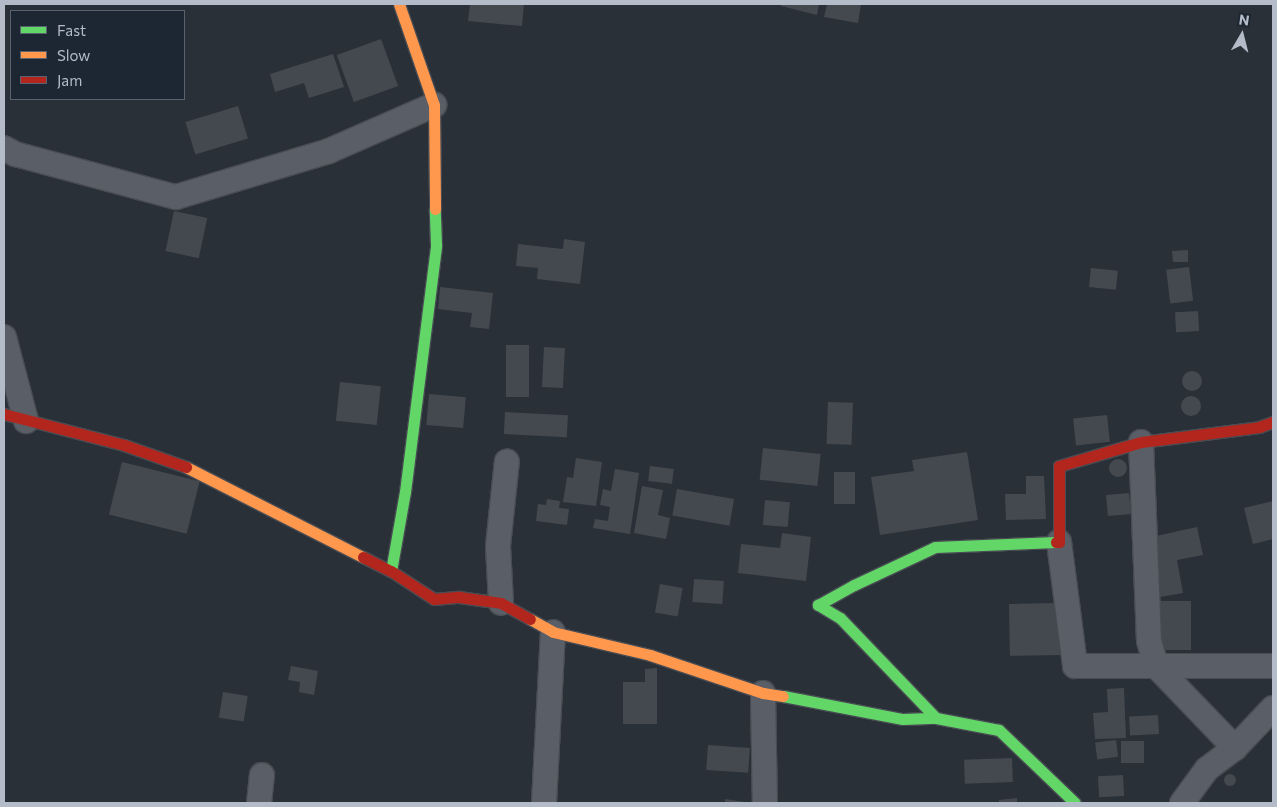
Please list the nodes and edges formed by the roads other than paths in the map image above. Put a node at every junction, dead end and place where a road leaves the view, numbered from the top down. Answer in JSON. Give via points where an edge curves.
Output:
{"nodes":[{"id":1,"x":399,"y":4,"type":"edge"},
{"id":2,"x":434,"y":105,"type":"junction"},
{"id":3,"x":4,"y":148,"type":"edge"},
{"id":4,"x":4,"y":337,"type":"edge"},
{"id":5,"x":15,"y":417,"type":"edge"},
{"id":6,"x":1270,"y":424,"type":"edge"},
{"id":7,"x":1141,"y":442,"type":"junction"},
{"id":8,"x":507,"y":462,"type":"dead end"},
{"id":9,"x":1059,"y":542,"type":"junction"},
{"id":10,"x":391,"y":571,"type":"junction"},
{"id":11,"x":501,"y":603,"type":"junction"},
{"id":12,"x":553,"y":632,"type":"junction"},
{"id":13,"x":1156,"y":666,"type":"junction"},
{"id":14,"x":1273,"y":666,"type":"edge"},
{"id":15,"x":763,"y":693,"type":"junction"},
{"id":16,"x":1273,"y":708,"type":"edge"},
{"id":17,"x":936,"y":718,"type":"junction"},
{"id":18,"x":1235,"y":748,"type":"junction"},
{"id":19,"x":262,"y":775,"type":"dead end"},
{"id":20,"x":259,"y":803,"type":"edge"},
{"id":21,"x":544,"y":803,"type":"edge"},
{"id":22,"x":764,"y":803,"type":"edge"},
{"id":23,"x":1075,"y":803,"type":"edge"},
{"id":24,"x":1182,"y":803,"type":"edge"}],
"edges":[{"from":1,"to":2,"type":"street"},
{"from":2,"to":3,"type":"street","via":[[328,151],[176,197],[15,154]]},
{"from":2,"to":10,"type":"street","via":[[436,245],[405,492]]},
{"from":4,"to":5,"type":"street"},
{"from":5,"to":10,"type":"street","via":[[124,445],[194,470]]},
{"from":6,"to":7,"type":"street"},
{"from":7,"to":9,"type":"street","via":[[1059,466]]},
{"from":7,"to":13,"type":"street","via":[[1149,641]]},
{"from":8,"to":11,"type":"street","via":[[498,546]]},
{"from":9,"to":13,"type":"street","via":[[1075,666]]},
{"from":9,"to":17,"type":"street","via":[[935,547],[818,605],[840,618]]},
{"from":10,"to":11,"type":"street","via":[[434,599]]},
{"from":11,"to":12,"type":"street"},
{"from":12,"to":15,"type":"street","via":[[650,655]]},
{"from":12,"to":21,"type":"street"},
{"from":13,"to":14,"type":"street"},
{"from":13,"to":18,"type":"street"},
{"from":15,"to":17,"type":"street","via":[[859,708],[903,719]]},
{"from":15,"to":22,"type":"street"},
{"from":16,"to":18,"type":"street"},
{"from":17,"to":23,"type":"street","via":[[999,730]]},
{"from":18,"to":24,"type":"street","via":[[1207,769]]},
{"from":19,"to":20,"type":"street"}]}
